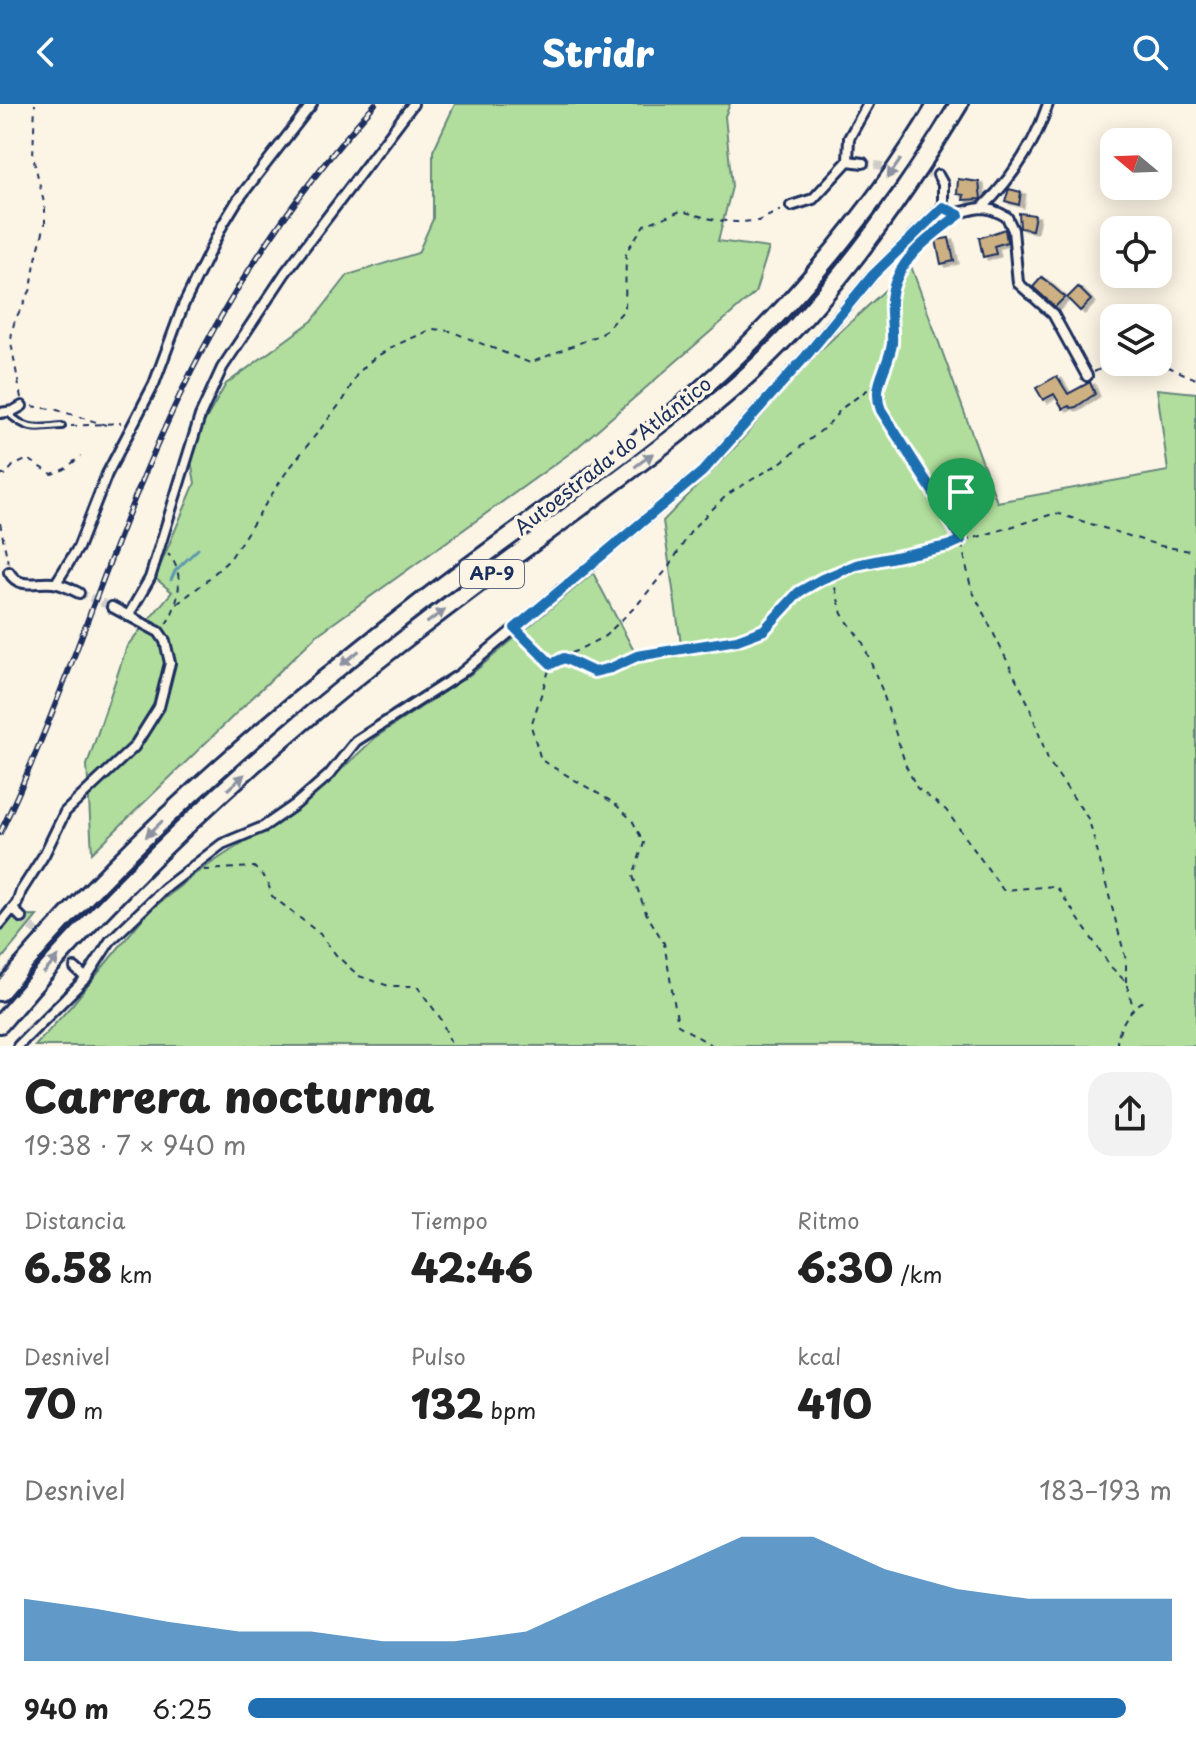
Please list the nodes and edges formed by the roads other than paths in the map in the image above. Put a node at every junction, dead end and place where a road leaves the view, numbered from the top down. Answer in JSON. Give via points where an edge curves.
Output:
{"nodes":[{"id":1,"x":312,"y":104,"type":"edge"},
{"id":2,"x":413,"y":104,"type":"edge"},
{"id":3,"x":868,"y":104,"type":"edge"},
{"id":4,"x":937,"y":104,"type":"edge"},
{"id":5,"x":959,"y":104,"type":"edge"},
{"id":6,"x":1048,"y":104,"type":"edge"},
{"id":7,"x":848,"y":161,"type":"junction"},
{"id":8,"x":863,"y":163,"type":"tunnel mouth"},
{"id":9,"x":938,"y":175,"type":"dead end"},
{"id":10,"x":791,"y":206,"type":"road end"},
{"id":11,"x":943,"y":207,"type":"junction"},
{"id":12,"x":982,"y":208,"type":"junction"},
{"id":13,"x":1087,"y":376,"type":"road end"},
{"id":14,"x":22,"y":406,"type":"road end"},
{"id":15,"x":4,"y":412,"type":"edge"},
{"id":16,"x":62,"y":426,"type":"road end"},
{"id":17,"x":9,"y":572,"type":"road end"},
{"id":18,"x":56,"y":583,"type":"junction"},
{"id":19,"x":79,"y":593,"type":"tunnel mouth"},
{"id":20,"x":112,"y":607,"type":"tunnel mouth"},
{"id":21,"x":130,"y":618,"type":"junction"},
{"id":22,"x":13,"y":909,"type":"junction"},
{"id":23,"x":22,"y":918,"type":"tunnel mouth"},
{"id":24,"x":0,"y":924,"type":"edge"},
{"id":25,"x":75,"y":968,"type":"tunnel mouth"},
{"id":26,"x":86,"y":978,"type":"junction"},
{"id":27,"x":0,"y":992,"type":"edge"},
{"id":28,"x":0,"y":1024,"type":"edge"},
{"id":29,"x":18,"y":1046,"type":"edge"}],
"edges":[{"from":1,"to":18,"type":"street","via":[[223,224],[78,548]]},
{"from":2,"to":21,"type":"street","via":[[285,273],[222,368],[200,416],[150,578]]},
{"from":3,"to":7,"type":"street","via":[[849,138]]},
{"from":4,"to":27,"type":"highway","name":"Autoestrada do Atlántico","number":"AP-9","one_way":true,"via":[[862,214],[723,369],[671,415],[300,698],[152,830]]},
{"from":28,"to":5,"type":"highway","name":"Autoestrada do Atlántico","number":"AP-9","one_way":true,"via":[[167,844],[314,712],[742,381],[831,286]]},
{"from":6,"to":12,"type":"street","via":[[1024,157]]},
{"from":7,"to":8,"type":"street"},
{"from":7,"to":10,"type":"street","via":[[813,199]]},
{"from":9,"to":11,"type":"street"},
{"from":11,"to":12,"type":"street","via":[[959,215]]},
{"from":11,"to":26,"type":"street","via":[[873,275],[702,472],[450,682],[356,741],[296,804],[263,827],[222,844],[164,889],[110,941]]},
{"from":12,"to":13,"type":"street","via":[[1007,217],[1018,283],[1053,314]]},
{"from":14,"to":15,"type":"street"},
{"from":15,"to":16,"type":"lane","via":[[30,428]]},
{"from":17,"to":18,"type":"street","via":[[23,584]]},
{"from":18,"to":19,"type":"street"},
{"from":20,"to":21,"type":"street"},
{"from":21,"to":22,"type":"street","via":[[159,632],[168,649],[170,663],[159,707],[134,747],[65,812]]},
{"from":22,"to":23,"type":"street"},
{"from":22,"to":24,"type":"street"},
{"from":25,"to":26,"type":"street"},
{"from":26,"to":29,"type":"street"}]}
